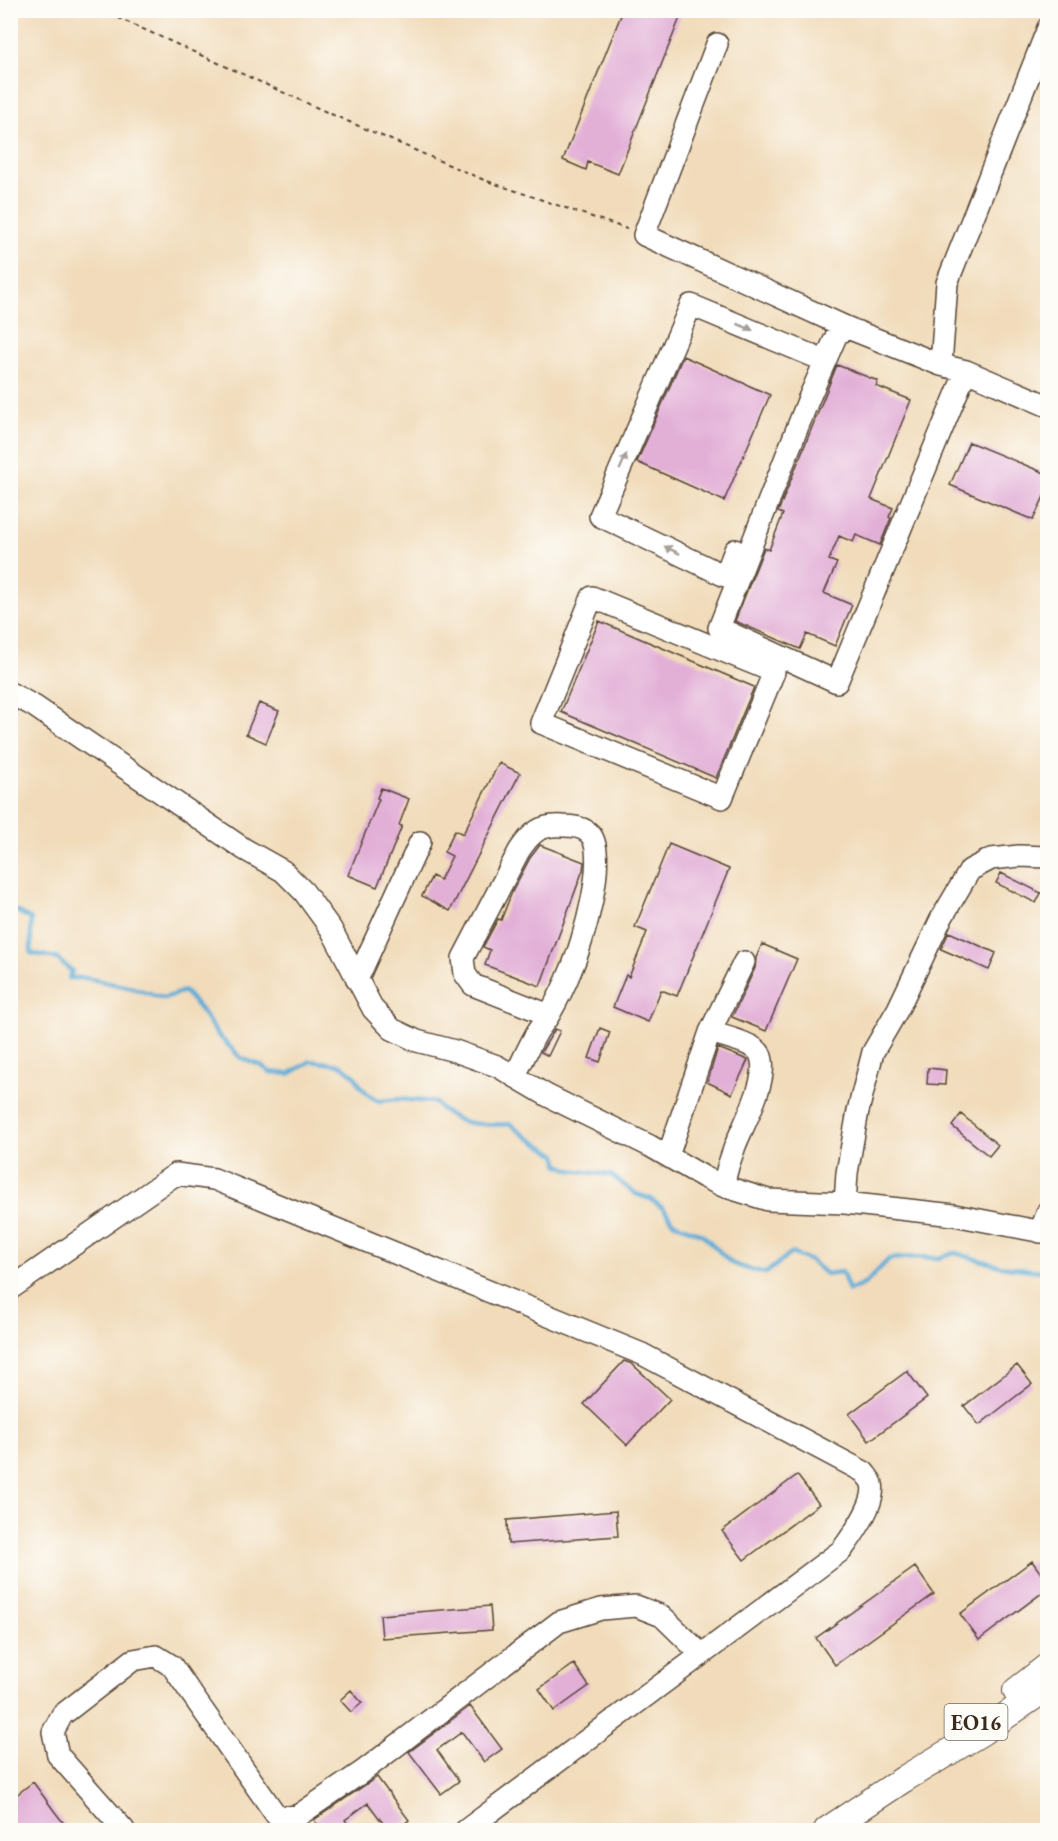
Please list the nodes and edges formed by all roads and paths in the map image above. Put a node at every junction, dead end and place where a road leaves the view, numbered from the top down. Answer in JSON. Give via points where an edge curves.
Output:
{"nodes":[{"id":1,"x":101,"y":10,"type":"edge"},
{"id":2,"x":1047,"y":28,"type":"edge"},
{"id":3,"x":717,"y":44,"type":"dead end"},
{"id":4,"x":644,"y":235,"type":"junction"},
{"id":5,"x":837,"y":323,"type":"junction"},
{"id":6,"x":813,"y":356,"type":"junction"},
{"id":7,"x":941,"y":364,"type":"junction"},
{"id":8,"x":966,"y":371,"type":"junction"},
{"id":9,"x":1047,"y":406,"type":"edge"},
{"id":10,"x":707,"y":645,"type":"junction"},
{"id":11,"x":10,"y":693,"type":"edge"},
{"id":12,"x":420,"y":842,"type":"dead end"},
{"id":13,"x":1047,"y":856,"type":"edge"},
{"id":14,"x":744,"y":962,"type":"dead end"},
{"id":15,"x":357,"y":980,"type":"junction"},
{"id":16,"x":549,"y":1015,"type":"junction"},
{"id":17,"x":710,"y":1032,"type":"junction"},
{"id":18,"x":515,"y":1076,"type":"junction"},
{"id":19,"x":668,"y":1156,"type":"junction"},
{"id":20,"x":723,"y":1186,"type":"junction"},
{"id":21,"x":845,"y":1203,"type":"junction"},
{"id":22,"x":1047,"y":1211,"type":"edge"},
{"id":23,"x":1044,"y":1232,"type":"edge"},
{"id":24,"x":10,"y":1289,"type":"edge"},
{"id":25,"x":701,"y":1653,"type":"junction"},
{"id":26,"x":1047,"y":1666,"type":"edge"},
{"id":27,"x":1047,"y":1687,"type":"edge"},
{"id":28,"x":904,"y":1779,"type":"junction"},
{"id":29,"x":124,"y":1830,"type":"edge"},
{"id":30,"x":466,"y":1830,"type":"edge"},
{"id":31,"x":828,"y":1830,"type":"edge"}],
"edges":[{"from":1,"to":4,"type":"path","via":[[484,180]]},
{"from":2,"to":7,"type":"street","via":[[947,284]]},
{"from":3,"to":4,"type":"street"},
{"from":4,"to":5,"type":"street"},
{"from":5,"to":6,"type":"street"},
{"from":5,"to":7,"type":"street"},
{"from":5,"to":8,"type":"street","via":[[837,334],[718,628],[837,682]]},
{"from":5,"to":10,"type":"street"},
{"from":6,"to":6,"type":"street","one_way":true,"via":[[725,576],[600,516],[691,305]]},
{"from":7,"to":8,"type":"street"},
{"from":8,"to":9,"type":"street"},
{"from":10,"to":10,"type":"street","via":[[592,597],[541,723],[722,798],[774,672]]},
{"from":11,"to":15,"type":"street","via":[[283,871],[331,929]]},
{"from":12,"to":15,"type":"street"},
{"from":13,"to":21,"type":"street","via":[[991,859],[970,870],[941,919],[873,1052],[858,1111]]},
{"from":14,"to":17,"type":"street"},
{"from":15,"to":18,"type":"street","via":[[373,1009],[392,1029]]},
{"from":16,"to":16,"type":"street","via":[[472,985],[465,974],[463,958],[528,837],[542,827],[561,825],[589,832],[598,856],[597,876],[572,968]]},
{"from":16,"to":18,"type":"street"},
{"from":17,"to":19,"type":"street"},
{"from":17,"to":20,"type":"street","via":[[755,1048],[761,1054],[758,1091]]},
{"from":18,"to":19,"type":"street"},
{"from":19,"to":20,"type":"street"},
{"from":20,"to":21,"type":"street","via":[[768,1200]]},
{"from":21,"to":23,"type":"street","via":[[954,1215]]},
{"from":22,"to":23,"type":"street"},
{"from":24,"to":25,"type":"street","via":[[176,1174],[214,1179],[642,1354],[864,1472],[872,1483],[872,1495],[858,1529],[842,1550]]},
{"from":25,"to":29,"type":"street","via":[[662,1616],[636,1606],[601,1609],[559,1622],[362,1772],[299,1815],[289,1817],[276,1815],[172,1666],[156,1656],[133,1660],[62,1715],[53,1732],[58,1755]]},
{"from":25,"to":30,"type":"street"},
{"from":26,"to":28,"type":"main road","number":"ΕΟ16"},
{"from":27,"to":28,"type":"main road","number":"ΕΟ16"},
{"from":28,"to":31,"type":"main road","number":"ΕΟ16"}]}
